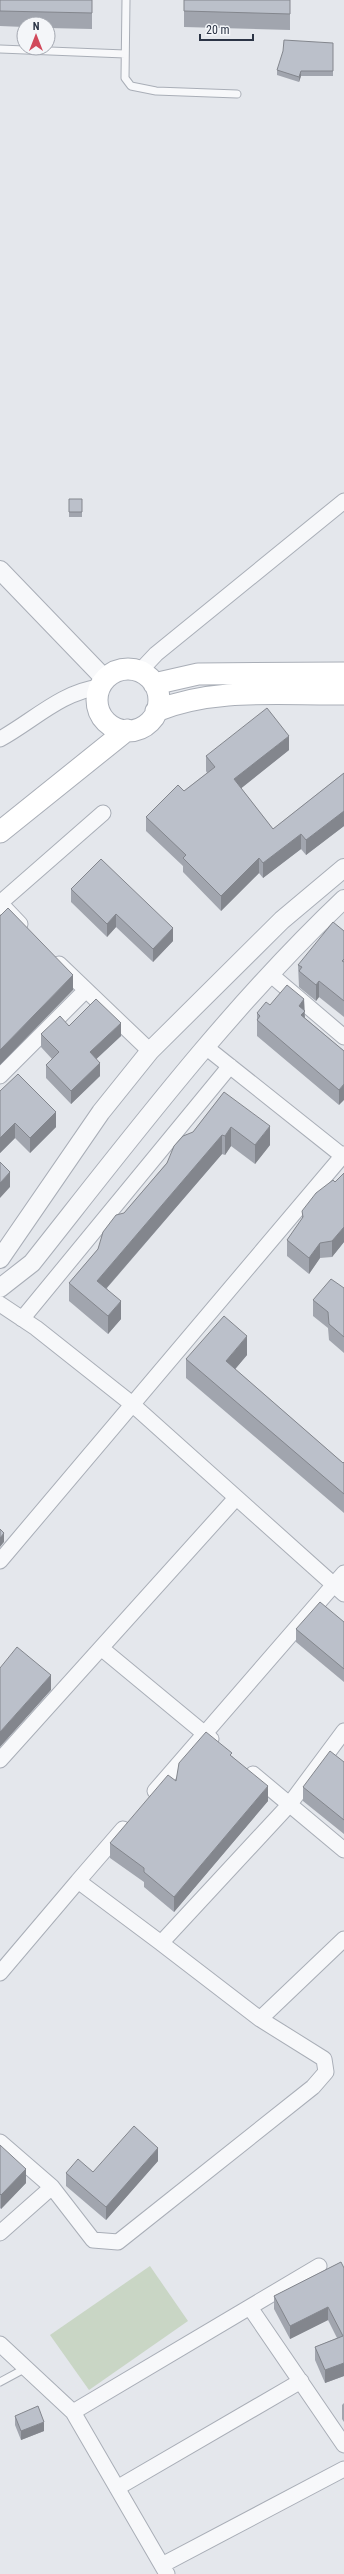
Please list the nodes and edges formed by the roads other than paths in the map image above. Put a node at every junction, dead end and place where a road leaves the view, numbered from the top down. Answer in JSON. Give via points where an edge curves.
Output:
{"nodes":[{"id":1,"x":126,"y":0,"type":"edge"},
{"id":2,"x":0,"y":49,"type":"edge"},
{"id":3,"x":125,"y":54,"type":"junction"},
{"id":4,"x":237,"y":94,"type":"dead end"},
{"id":5,"x":344,"y":501,"type":"edge"},
{"id":6,"x":0,"y":570,"type":"edge"},
{"id":7,"x":344,"y":673,"type":"edge"},
{"id":8,"x":147,"y":678,"type":"junction"},
{"id":9,"x":102,"y":683,"type":"junction"},
{"id":10,"x":344,"y":694,"type":"edge"},
{"id":11,"x":156,"y":711,"type":"junction"},
{"id":12,"x":102,"y":715,"type":"junction"},
{"id":13,"x":128,"y":730,"type":"junction"},
{"id":14,"x":0,"y":739,"type":"edge"},
{"id":15,"x":89,"y":759,"type":"junction"},
{"id":16,"x":102,"y":813,"type":"dead end"},
{"id":17,"x":0,"y":832,"type":"edge"},
{"id":18,"x":344,"y":868,"type":"edge"},
{"id":19,"x":344,"y":899,"type":"edge"},
{"id":20,"x":0,"y":903,"type":"edge"},
{"id":21,"x":32,"y":936,"type":"edge"},
{"id":22,"x":48,"y":952,"type":"edge"},
{"id":23,"x":270,"y":974,"type":"junction"},
{"id":24,"x":86,"y":990,"type":"junction"},
{"id":25,"x":344,"y":1037,"type":"edge"},
{"id":26,"x":207,"y":1048,"type":"junction"},
{"id":27,"x":150,"y":1051,"type":"junction"},
{"id":28,"x":230,"y":1066,"type":"junction"},
{"id":29,"x":0,"y":1076,"type":"edge"},
{"id":30,"x":343,"y":1156,"type":"edge"},
{"id":31,"x":0,"y":1258,"type":"edge"},
{"id":32,"x":0,"y":1288,"type":"edge"},
{"id":33,"x":0,"y":1304,"type":"edge"},
{"id":34,"x":22,"y":1318,"type":"junction"},
{"id":35,"x":132,"y":1404,"type":"junction"},
{"id":36,"x":236,"y":1498,"type":"junction"},
{"id":37,"x":0,"y":1561,"type":"edge"},
{"id":38,"x":344,"y":1573,"type":"edge"},
{"id":39,"x":339,"y":1590,"type":"edge"},
{"id":40,"x":101,"y":1648,"type":"junction"},
{"id":41,"x":344,"y":1731,"type":"edge"},
{"id":42,"x":204,"y":1733,"type":"junction"},
{"id":43,"x":223,"y":1749,"type":"edge"},
{"id":44,"x":0,"y":1760,"type":"edge"},
{"id":45,"x":241,"y":1764,"type":"edge"},
{"id":46,"x":144,"y":1804,"type":"edge"},
{"id":47,"x":289,"y":1805,"type":"junction"},
{"id":48,"x":134,"y":1816,"type":"edge"},
{"id":49,"x":344,"y":1850,"type":"edge"},
{"id":50,"x":78,"y":1881,"type":"junction"},
{"id":51,"x":344,"y":1939,"type":"edge"},
{"id":52,"x":161,"y":1943,"type":"junction"},
{"id":53,"x":0,"y":1973,"type":"edge"},
{"id":54,"x":260,"y":2019,"type":"junction"},
{"id":55,"x":0,"y":2142,"type":"edge"},
{"id":56,"x":52,"y":2187,"type":"junction"},
{"id":57,"x":0,"y":2233,"type":"edge"},
{"id":58,"x":319,"y":2266,"type":"dead end"},
{"id":59,"x":251,"y":2309,"type":"junction"},
{"id":60,"x":0,"y":2344,"type":"edge"},
{"id":61,"x":26,"y":2368,"type":"junction"},
{"id":62,"x":301,"y":2381,"type":"junction"},
{"id":63,"x":0,"y":2382,"type":"edge"},
{"id":64,"x":73,"y":2412,"type":"junction"},
{"id":65,"x":344,"y":2444,"type":"edge"},
{"id":66,"x":344,"y":2469,"type":"edge"},
{"id":67,"x":117,"y":2488,"type":"junction"},
{"id":68,"x":164,"y":2570,"type":"edge"}],
"edges":[{"from":1,"to":3,"type":"lane"},
{"from":2,"to":3,"type":"lane"},
{"from":3,"to":4,"type":"lane","via":[[125,78],[131,86],[156,91]]},
{"from":5,"to":8,"type":"street","via":[[156,654]]},
{"from":6,"to":9,"type":"street"},
{"from":7,"to":8,"type":"main road","via":[[198,674]]},
{"from":8,"to":9,"type":"main road","via":[[121,670]]},
{"from":8,"to":11,"type":"main road","via":[[158,697]]},
{"from":9,"to":12,"type":"main road","via":[[98,706]]},
{"from":9,"to":14,"type":"street","via":[[63,699]]},
{"from":10,"to":11,"type":"main road","via":[[218,696],[186,700]]},
{"from":11,"to":13,"type":"main road","via":[[145,725]]},
{"from":12,"to":13,"type":"main road","via":[[113,726]]},
{"from":12,"to":15,"type":"main road","via":[[98,738]]},
{"from":13,"to":15,"type":"main road"},
{"from":15,"to":17,"type":"main road"},
{"from":16,"to":20,"type":"street"},
{"from":18,"to":27,"type":"street","via":[[282,920]]},
{"from":19,"to":23,"type":"street"},
{"from":20,"to":21,"type":"street"},
{"from":22,"to":24,"type":"street"},
{"from":23,"to":25,"type":"street"},
{"from":23,"to":26,"type":"street"},
{"from":24,"to":27,"type":"street"},
{"from":24,"to":29,"type":"street"},
{"from":26,"to":28,"type":"street"},
{"from":26,"to":32,"type":"street","via":[[173,1086],[32,1263]]},
{"from":27,"to":31,"type":"street","via":[[101,1112]]},
{"from":28,"to":30,"type":"street"},
{"from":28,"to":34,"type":"street"},
{"from":30,"to":35,"type":"street"},
{"from":33,"to":34,"type":"street"},
{"from":34,"to":35,"type":"street"},
{"from":35,"to":36,"type":"street"},
{"from":35,"to":37,"type":"street"},
{"from":36,"to":39,"type":"street"},
{"from":36,"to":40,"type":"street"},
{"from":38,"to":39,"type":"street"},
{"from":39,"to":42,"type":"street"},
{"from":40,"to":42,"type":"street"},
{"from":40,"to":44,"type":"street"},
{"from":41,"to":47,"type":"street"},
{"from":42,"to":43,"type":"street"},
{"from":42,"to":46,"type":"street"},
{"from":45,"to":47,"type":"street"},
{"from":47,"to":49,"type":"street"},
{"from":47,"to":52,"type":"street"},
{"from":48,"to":50,"type":"street"},
{"from":50,"to":52,"type":"street"},
{"from":50,"to":53,"type":"street"},
{"from":51,"to":54,"type":"street"},
{"from":52,"to":54,"type":"street"},
{"from":54,"to":56,"type":"street","via":[[324,2059],[326,2072],[313,2087],[118,2242],[93,2240]]},
{"from":55,"to":56,"type":"street"},
{"from":56,"to":57,"type":"street"},
{"from":58,"to":59,"type":"street"},
{"from":59,"to":62,"type":"street"},
{"from":59,"to":64,"type":"street"},
{"from":60,"to":61,"type":"street"},
{"from":61,"to":63,"type":"lane"},
{"from":61,"to":64,"type":"street"},
{"from":62,"to":65,"type":"street"},
{"from":62,"to":67,"type":"street"},
{"from":64,"to":67,"type":"street"},
{"from":66,"to":68,"type":"street"},
{"from":67,"to":68,"type":"street"}]}
